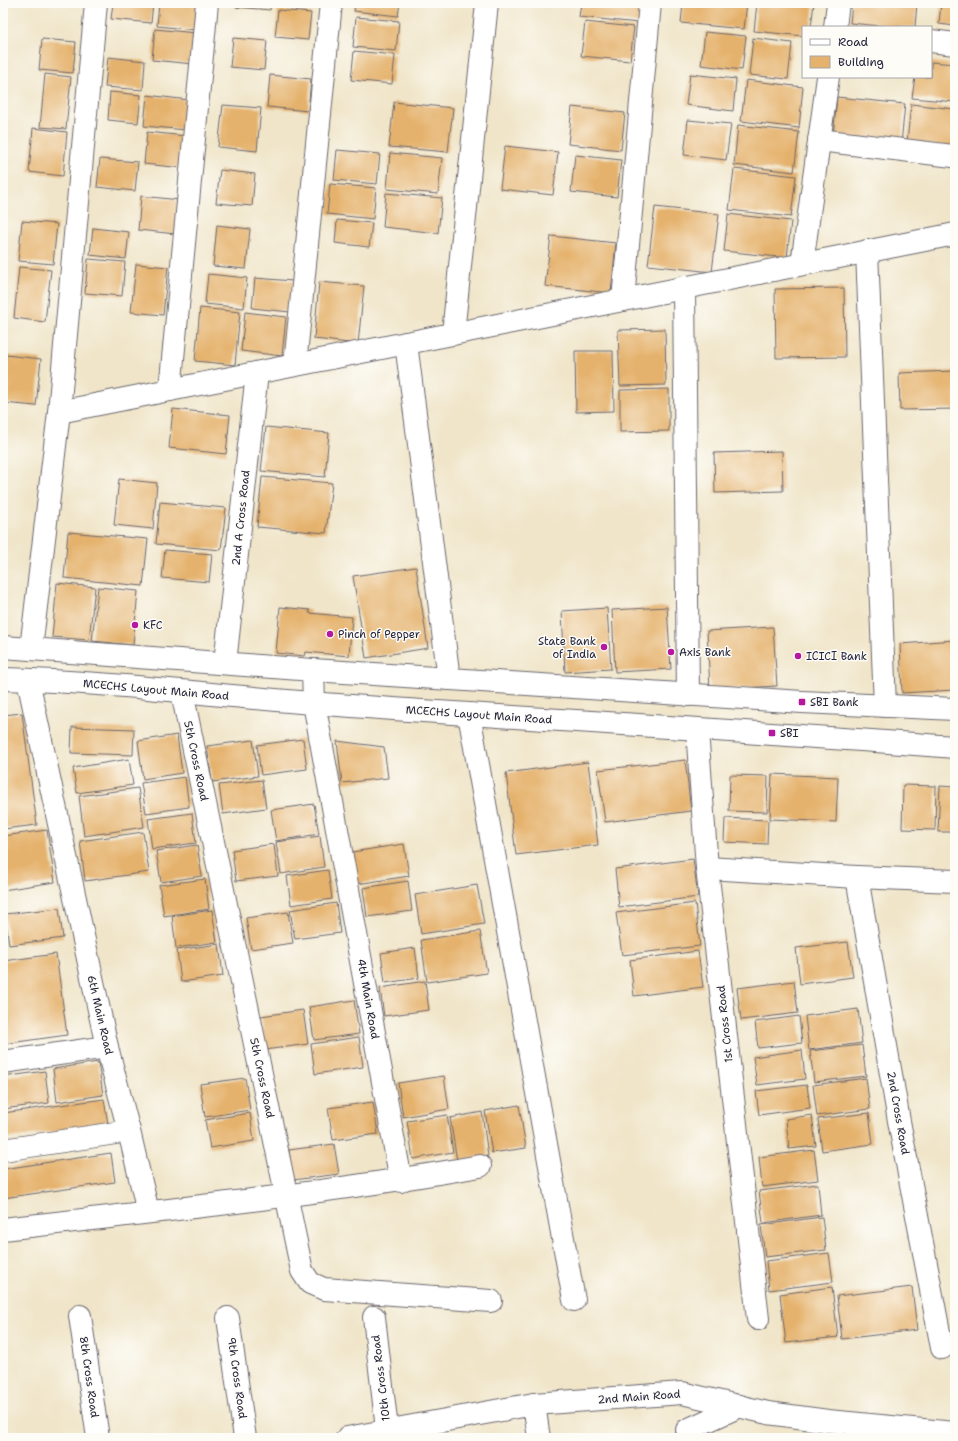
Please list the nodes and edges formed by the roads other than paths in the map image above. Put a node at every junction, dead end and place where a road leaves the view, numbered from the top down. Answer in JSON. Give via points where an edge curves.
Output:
{"nodes":[{"id":1,"x":96,"y":3,"type":"edge"},
{"id":2,"x":207,"y":3,"type":"edge"},
{"id":3,"x":331,"y":3,"type":"edge"},
{"id":4,"x":487,"y":3,"type":"edge"},
{"id":5,"x":650,"y":3,"type":"edge"},
{"id":6,"x":838,"y":3,"type":"edge"},
{"id":7,"x":835,"y":26,"type":"edge"},
{"id":8,"x":932,"y":41,"type":"edge"},
{"id":9,"x":955,"y":44,"type":"edge"},
{"id":10,"x":828,"y":78,"type":"edge"},
{"id":11,"x":819,"y":140,"type":"junction"},
{"id":12,"x":953,"y":156,"type":"dead end"},
{"id":13,"x":955,"y":234,"type":"edge"},
{"id":14,"x":867,"y":251,"type":"junction"},
{"id":15,"x":802,"y":264,"type":"junction"},
{"id":16,"x":684,"y":287,"type":"junction"},
{"id":17,"x":623,"y":300,"type":"junction"},
{"id":18,"x":453,"y":334,"type":"junction"},
{"id":19,"x":406,"y":343,"type":"junction"},
{"id":20,"x":296,"y":365,"type":"junction"},
{"id":21,"x":257,"y":372,"type":"junction"},
{"id":22,"x":170,"y":390,"type":"junction"},
{"id":23,"x":59,"y":412,"type":"junction"},
{"id":24,"x":3,"y":647,"type":"edge"},
{"id":25,"x":31,"y":649,"type":"junction"},
{"id":26,"x":225,"y":663,"type":"junction"},
{"id":27,"x":313,"y":670,"type":"junction"},
{"id":28,"x":449,"y":678,"type":"junction"},
{"id":29,"x":3,"y":679,"type":"edge"},
{"id":30,"x":28,"y":680,"type":"junction"},
{"id":31,"x":182,"y":692,"type":"junction"},
{"id":32,"x":688,"y":695,"type":"junction"},
{"id":33,"x":314,"y":703,"type":"junction"},
{"id":34,"x":885,"y":706,"type":"junction"},
{"id":35,"x":955,"y":710,"type":"edge"},
{"id":36,"x":469,"y":714,"type":"junction"},
{"id":37,"x":696,"y":729,"type":"junction"},
{"id":38,"x":955,"y":748,"type":"edge"},
{"id":39,"x":708,"y":868,"type":"junction"},
{"id":40,"x":857,"y":878,"type":"junction"},
{"id":41,"x":955,"y":881,"type":"edge"},
{"id":42,"x":107,"y":1047,"type":"junction"},
{"id":43,"x":3,"y":1062,"type":"edge"},
{"id":44,"x":129,"y":1131,"type":"junction"},
{"id":45,"x":3,"y":1150,"type":"edge"},
{"id":46,"x":480,"y":1166,"type":"dead end"},
{"id":47,"x":401,"y":1180,"type":"junction"},
{"id":48,"x":286,"y":1197,"type":"junction"},
{"id":49,"x":148,"y":1212,"type":"junction"},
{"id":50,"x":3,"y":1229,"type":"edge"},
{"id":51,"x":574,"y":1300,"type":"dead end"},
{"id":52,"x":491,"y":1301,"type":"dead end"},
{"id":53,"x":80,"y":1316,"type":"dead end"},
{"id":54,"x":374,"y":1317,"type":"dead end"},
{"id":55,"x":228,"y":1318,"type":"dead end"},
{"id":56,"x":758,"y":1319,"type":"dead end"},
{"id":57,"x":942,"y":1348,"type":"dead end"},
{"id":58,"x":682,"y":1394,"type":"junction"},
{"id":59,"x":534,"y":1404,"type":"junction"},
{"id":60,"x":740,"y":1406,"type":"junction"},
{"id":61,"x":829,"y":1429,"type":"edge"},
{"id":62,"x":955,"y":1433,"type":"edge"},
{"id":63,"x":388,"y":1434,"type":"edge"},
{"id":64,"x":688,"y":1434,"type":"edge"},
{"id":65,"x":98,"y":1438,"type":"edge"},
{"id":66,"x":245,"y":1438,"type":"edge"},
{"id":67,"x":347,"y":1438,"type":"edge"},
{"id":68,"x":539,"y":1438,"type":"edge"}],
"edges":[{"from":1,"to":23,"type":"street"},
{"from":2,"to":22,"type":"street"},
{"from":3,"to":20,"type":"street"},
{"from":4,"to":18,"type":"street"},
{"from":5,"to":17,"type":"street"},
{"from":6,"to":7,"type":"street"},
{"from":8,"to":9,"type":"street"},
{"from":10,"to":11,"type":"street"},
{"from":11,"to":12,"type":"street"},
{"from":11,"to":15,"type":"street"},
{"from":13,"to":14,"type":"street"},
{"from":14,"to":15,"type":"street"},
{"from":14,"to":34,"type":"street"},
{"from":15,"to":16,"type":"street"},
{"from":16,"to":17,"type":"street"},
{"from":16,"to":32,"type":"street"},
{"from":17,"to":18,"type":"street"},
{"from":18,"to":19,"type":"street"},
{"from":19,"to":20,"type":"street"},
{"from":19,"to":28,"type":"street"},
{"from":20,"to":21,"type":"street"},
{"from":21,"to":22,"type":"street"},
{"from":21,"to":26,"type":"street","name":"2nd A Cross Road"},
{"from":22,"to":23,"type":"street"},
{"from":23,"to":25,"type":"street"},
{"from":24,"to":25,"type":"street"},
{"from":25,"to":26,"type":"street"},
{"from":26,"to":27,"type":"street"},
{"from":27,"to":28,"type":"street"},
{"from":27,"to":33,"type":"street","name":"4th Main Road"},
{"from":28,"to":32,"type":"street"},
{"from":29,"to":30,"type":"street","name":"MCECHS Layout Main Road"},
{"from":30,"to":31,"type":"street","name":"MCECHS Layout Main Road"},
{"from":30,"to":42,"type":"street","name":"6th Main Road"},
{"from":31,"to":33,"type":"street","name":"MCECHS Layout Main Road"},
{"from":31,"to":48,"type":"street","name":"5th Cross Road"},
{"from":32,"to":34,"type":"street"},
{"from":33,"to":36,"type":"street","name":"MCECHS Layout Main Road"},
{"from":33,"to":47,"type":"street","name":"4th Main Road"},
{"from":34,"to":35,"type":"street"},
{"from":36,"to":37,"type":"street","name":"MCECHS Layout Main Road"},
{"from":36,"to":51,"type":"street"},
{"from":37,"to":38,"type":"street","name":"MCECHS Layout Main Road"},
{"from":37,"to":39,"type":"street","name":"1st Cross Road"},
{"from":39,"to":40,"type":"street"},
{"from":39,"to":56,"type":"street","name":"1st Cross Road"},
{"from":40,"to":41,"type":"street"},
{"from":40,"to":57,"type":"street","name":"2nd Cross Road"},
{"from":42,"to":43,"type":"street"},
{"from":42,"to":44,"type":"street","name":"6th Main Road"},
{"from":44,"to":45,"type":"street"},
{"from":44,"to":49,"type":"street","name":"6th Main Road"},
{"from":46,"to":47,"type":"street"},
{"from":47,"to":48,"type":"street"},
{"from":48,"to":49,"type":"street"},
{"from":48,"to":52,"type":"street","name":"5th Cross Road","via":[[302,1271],[310,1283],[324,1289]]},
{"from":49,"to":50,"type":"street"},
{"from":53,"to":65,"type":"street","name":"8th Cross Road"},
{"from":54,"to":63,"type":"street","name":"10th Cross Road"},
{"from":55,"to":66,"type":"street","name":"9th Cross Road"},
{"from":58,"to":59,"type":"street","name":"2nd Main Road"},
{"from":58,"to":60,"type":"street","name":"2nd Main Road"},
{"from":58,"to":64,"type":"street"},
{"from":59,"to":63,"type":"street","name":"2nd Main Road"},
{"from":59,"to":68,"type":"street"},
{"from":60,"to":61,"type":"street","name":"2nd Main Road"},
{"from":60,"to":64,"type":"street"},
{"from":61,"to":62,"type":"street","name":"2nd Main Road"},
{"from":63,"to":67,"type":"street","name":"2nd Main Road"}]}
